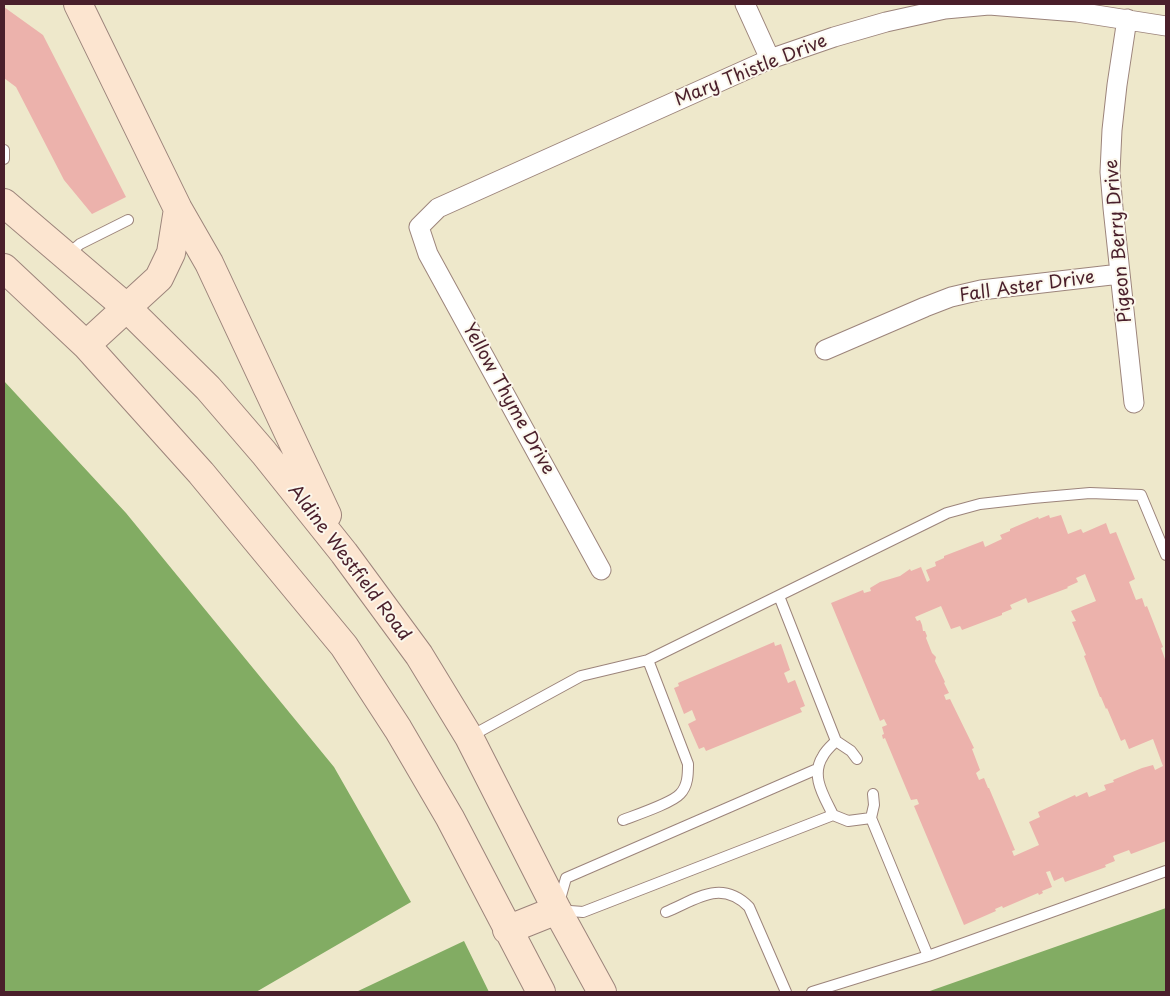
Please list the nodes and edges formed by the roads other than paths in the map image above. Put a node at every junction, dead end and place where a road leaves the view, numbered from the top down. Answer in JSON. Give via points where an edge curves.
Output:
{"nodes":[{"id":1,"x":78,"y":4,"type":"edge"},
{"id":2,"x":745,"y":4,"type":"edge"},
{"id":3,"x":1127,"y":19,"type":"junction"},
{"id":4,"x":1166,"y":26,"type":"edge"},
{"id":5,"x":770,"y":59,"type":"junction"},
{"id":6,"x":4,"y":150,"type":"edge"},
{"id":7,"x":4,"y":159,"type":"edge"},
{"id":8,"x":4,"y":203,"type":"edge"},
{"id":9,"x":178,"y":209,"type":"junction"},
{"id":10,"x":128,"y":220,"type":"dead end"},
{"id":11,"x":419,"y":227,"type":"joint"},
{"id":12,"x":66,"y":256,"type":"junction"},
{"id":13,"x":4,"y":268,"type":"edge"},
{"id":14,"x":1120,"y":274,"type":"junction"},
{"id":15,"x":127,"y":308,"type":"junction"},
{"id":16,"x":86,"y":345,"type":"junction"},
{"id":17,"x":825,"y":350,"type":"dead end"},
{"id":18,"x":1134,"y":403,"type":"dead end"},
{"id":19,"x":344,"y":553,"type":"junction"},
{"id":20,"x":1166,"y":555,"type":"edge"},
{"id":21,"x":601,"y":570,"type":"dead end"},
{"id":22,"x":779,"y":596,"type":"junction"},
{"id":23,"x":648,"y":660,"type":"junction"},
{"id":24,"x":469,"y":737,"type":"junction"},
{"id":25,"x":836,"y":741,"type":"junction"},
{"id":26,"x":857,"y":759,"type":"dead end"},
{"id":27,"x":817,"y":769,"type":"junction"},
{"id":28,"x":873,"y":794,"type":"dead end"},
{"id":29,"x":833,"y":815,"type":"junction"},
{"id":30,"x":871,"y":818,"type":"junction"},
{"id":31,"x":623,"y":820,"type":"dead end"},
{"id":32,"x":1166,"y":871,"type":"edge"},
{"id":33,"x":558,"y":910,"type":"junction"},
{"id":34,"x":666,"y":912,"type":"dead end"},
{"id":35,"x":508,"y":930,"type":"junction"},
{"id":36,"x":928,"y":956,"type":"junction"},
{"id":37,"x":541,"y":992,"type":"edge"},
{"id":38,"x":602,"y":992,"type":"edge"},
{"id":39,"x":786,"y":992,"type":"edge"},
{"id":40,"x":812,"y":992,"type":"edge"}],
"edges":[{"from":1,"to":9,"type":"main road"},
{"from":2,"to":5,"type":"street"},
{"from":3,"to":4,"type":"street","name":"Mary Thistle Drive"},
{"from":3,"to":5,"type":"street","name":"Mary Thistle Drive","via":[[989,5],[945,9],[886,22]]},
{"from":3,"to":14,"type":"street","name":"Pigeon Berry Drive","via":[[1115,103],[1110,172]]},
{"from":5,"to":11,"type":"street","name":"Mary Thistle Drive","via":[[438,208]]},
{"from":6,"to":7,"type":"lane"},
{"from":8,"to":12,"type":"main road","name":"Aldine Westfield Road"},
{"from":9,"to":15,"type":"main road","via":[[171,253],[159,278]]},
{"from":9,"to":19,"type":"main road","via":[[209,263]]},
{"from":10,"to":12,"type":"lane","via":[[80,244]]},
{"from":11,"to":21,"type":"street","name":"Yellow Thyme Drive","via":[[428,254]]},
{"from":12,"to":15,"type":"main road","name":"Aldine Westfield Road"},
{"from":13,"to":16,"type":"main road"},
{"from":14,"to":17,"type":"street","name":"Fall Aster Drive","via":[[973,292],[925,307]]},
{"from":14,"to":18,"type":"street","name":"Pigeon Berry Drive"},
{"from":15,"to":16,"type":"main road"},
{"from":15,"to":19,"type":"main road","name":"Aldine Westfield Road","via":[[208,388]]},
{"from":16,"to":35,"type":"main road","via":[[201,473],[344,646],[450,818]]},
{"from":19,"to":24,"type":"main road","name":"Aldine Westfield Road","via":[[419,655]]},
{"from":20,"to":22,"type":"lane","via":[[1141,494],[1090,493],[1033,498],[980,504],[947,513]]},
{"from":22,"to":23,"type":"lane"},
{"from":22,"to":25,"type":"lane"},
{"from":23,"to":24,"type":"lane","via":[[581,676]]},
{"from":23,"to":31,"type":"lane","via":[[688,764],[688,778],[681,794]]},
{"from":24,"to":33,"type":"main road","name":"Aldine Westfield Road"},
{"from":25,"to":26,"type":"lane"},
{"from":25,"to":27,"type":"lane","via":[[823,755]]},
{"from":27,"to":29,"type":"lane","via":[[818,782]]},
{"from":27,"to":33,"type":"lane","via":[[566,878]]},
{"from":28,"to":30,"type":"lane"},
{"from":29,"to":30,"type":"lane","via":[[848,821]]},
{"from":29,"to":33,"type":"lane","via":[[582,912]]},
{"from":30,"to":36,"type":"lane"},
{"from":32,"to":36,"type":"lane"},
{"from":33,"to":35,"type":"main road"},
{"from":33,"to":38,"type":"main road","name":"Aldine Westfield Road"},
{"from":34,"to":39,"type":"lane","via":[[714,892],[729,893],[740,899],[748,907]]},
{"from":35,"to":37,"type":"main road"},
{"from":36,"to":40,"type":"lane"}]}
